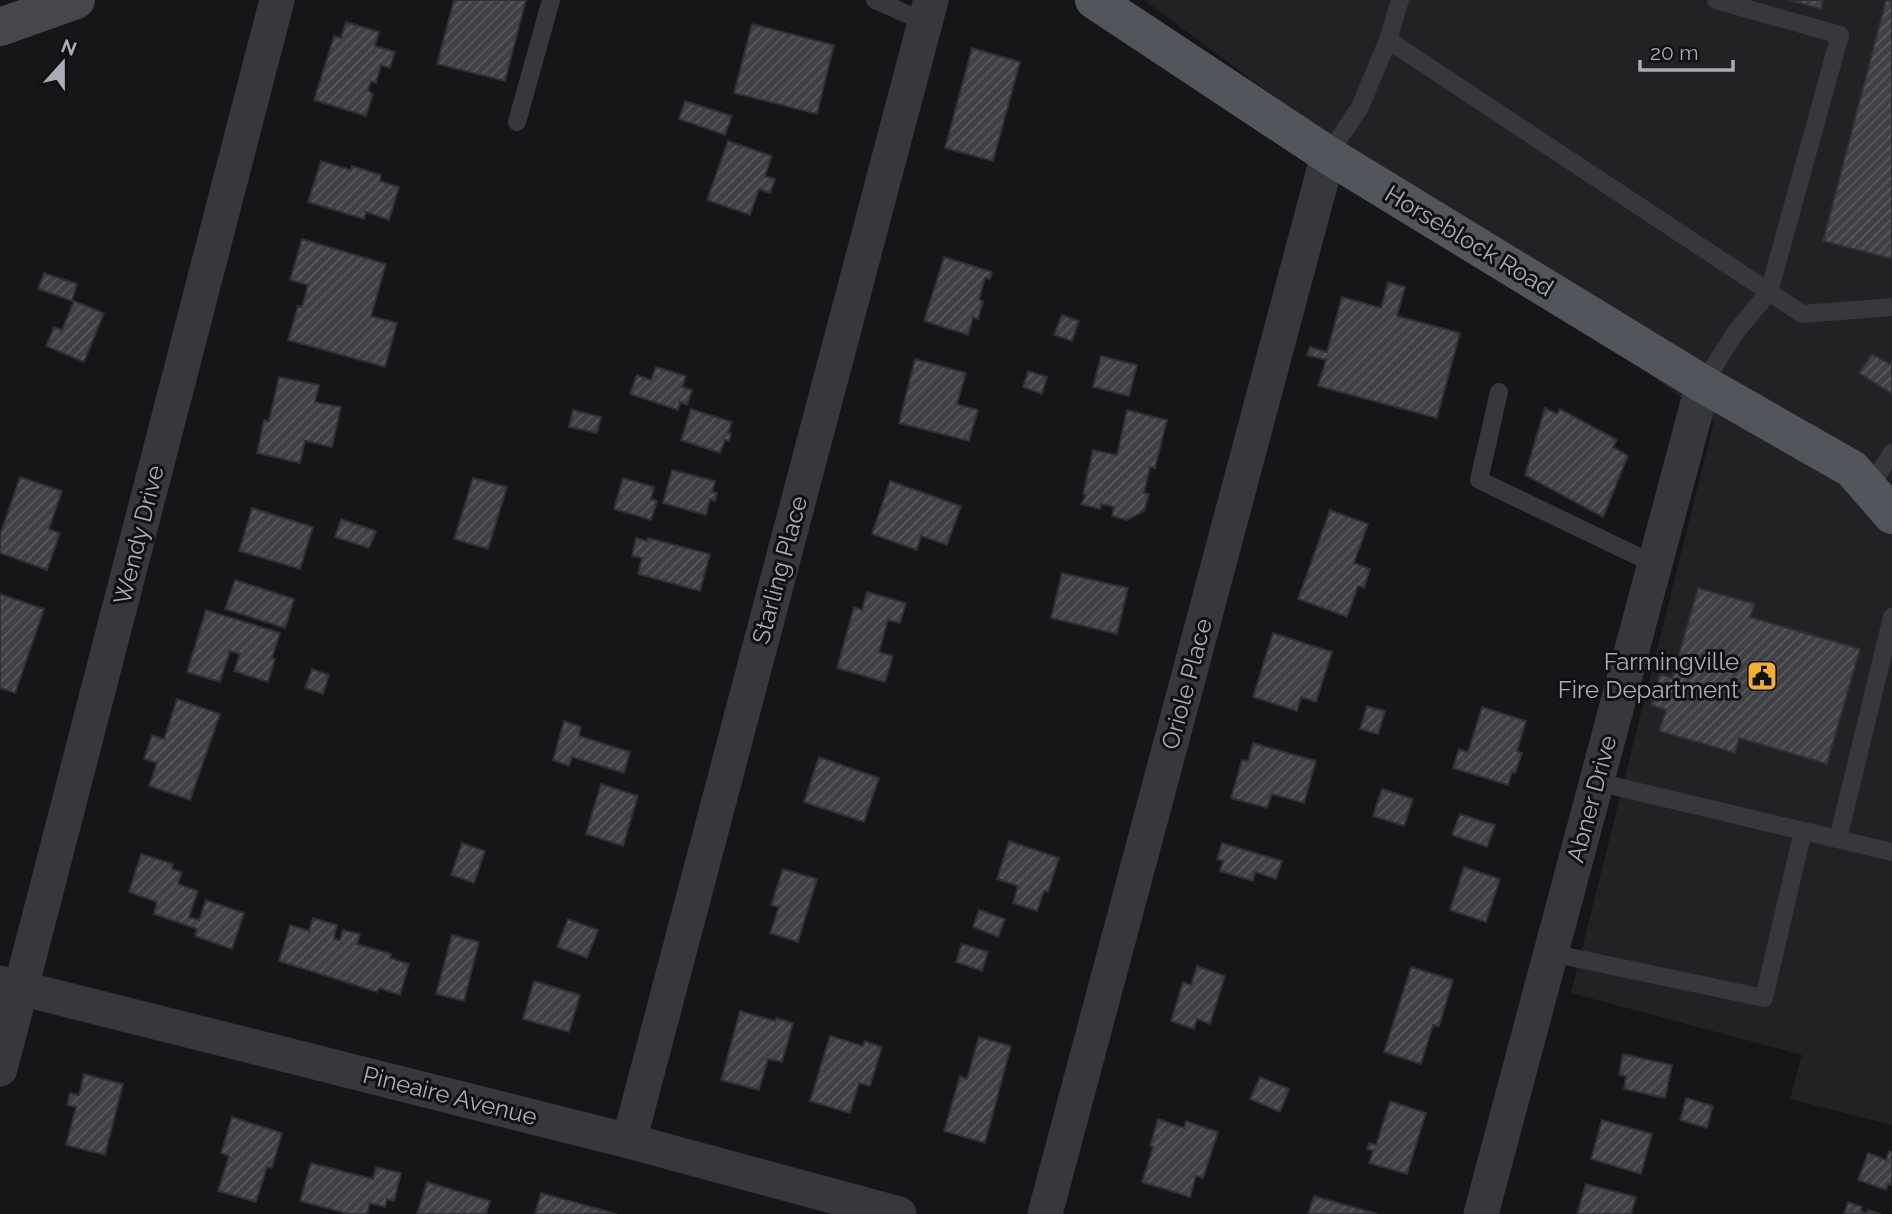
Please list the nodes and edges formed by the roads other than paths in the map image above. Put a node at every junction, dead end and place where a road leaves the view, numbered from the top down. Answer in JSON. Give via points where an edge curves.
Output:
{"nodes":[{"id":1,"x":76,"y":0,"type":"edge"},
{"id":2,"x":276,"y":0,"type":"edge"},
{"id":3,"x":551,"y":0,"type":"edge"},
{"id":4,"x":875,"y":0,"type":"edge"},
{"id":5,"x":1094,"y":0,"type":"edge"},
{"id":6,"x":1380,"y":0,"type":"edge"},
{"id":7,"x":1716,"y":0,"type":"edge"},
{"id":8,"x":1398,"y":6,"type":"edge"},
{"id":9,"x":928,"y":11,"type":"edge"},
{"id":10,"x":0,"y":27,"type":"edge"},
{"id":11,"x":1388,"y":40,"type":"junction"},
{"id":12,"x":517,"y":122,"type":"dead end"},
{"id":13,"x":1328,"y":155,"type":"junction"},
{"id":14,"x":1769,"y":292,"type":"junction"},
{"id":15,"x":1892,"y":307,"type":"edge"},
{"id":16,"x":1703,"y":384,"type":"junction"},
{"id":17,"x":1499,"y":392,"type":"dead end"},
{"id":18,"x":1879,"y":468,"type":"edge"},
{"id":19,"x":1892,"y":514,"type":"edge"},
{"id":20,"x":1654,"y":564,"type":"junction"},
{"id":21,"x":1892,"y":617,"type":"edge"},
{"id":22,"x":1597,"y":782,"type":"junction"},
{"id":23,"x":1803,"y":831,"type":"junction"},
{"id":24,"x":1838,"y":839,"type":"junction"},
{"id":25,"x":1892,"y":852,"type":"edge"},
{"id":26,"x":1551,"y":953,"type":"junction"},
{"id":27,"x":11,"y":986,"type":"edge"},
{"id":28,"x":0,"y":1069,"type":"edge"},
{"id":29,"x":629,"y":1141,"type":"junction"},
{"id":30,"x":899,"y":1214,"type":"edge"},
{"id":31,"x":1045,"y":1214,"type":"edge"},
{"id":32,"x":1481,"y":1214,"type":"edge"}],
"edges":[{"from":1,"to":10,"type":"street"},
{"from":2,"to":27,"type":"street","name":"Wendy Drive"},
{"from":3,"to":12,"type":"lane"},
{"from":4,"to":9,"type":"lane"},
{"from":5,"to":13,"type":"main road","name":"Horseblock Road"},
{"from":6,"to":8,"type":"lane"},
{"from":7,"to":14,"type":"lane","via":[[1840,35]]},
{"from":8,"to":11,"type":"lane"},
{"from":9,"to":29,"type":"street","name":"Starling Place"},
{"from":11,"to":13,"type":"lane","via":[[1360,107]]},
{"from":11,"to":14,"type":"lane"},
{"from":13,"to":16,"type":"main road","name":"Horseblock Road"},
{"from":13,"to":31,"type":"street","name":"Oriole Place"},
{"from":14,"to":15,"type":"lane","via":[[1802,314]]},
{"from":14,"to":16,"type":"lane","via":[[1735,333]]},
{"from":16,"to":18,"type":"main road","name":"Horseblock Road"},
{"from":16,"to":20,"type":"street","name":"Abner Drive"},
{"from":17,"to":20,"type":"lane","via":[[1479,480]]},
{"from":18,"to":19,"type":"main road","name":"Horseblock Road"},
{"from":20,"to":22,"type":"street","name":"Abner Drive"},
{"from":21,"to":24,"type":"lane"},
{"from":22,"to":23,"type":"lane"},
{"from":22,"to":26,"type":"street","name":"Abner Drive"},
{"from":23,"to":24,"type":"lane"},
{"from":23,"to":26,"type":"lane","via":[[1764,998]]},
{"from":24,"to":25,"type":"lane"},
{"from":26,"to":32,"type":"street","name":"Abner Drive"},
{"from":27,"to":28,"type":"street","name":"Wendy Drive"},
{"from":27,"to":29,"type":"street","name":"Pineaire Avenue"},
{"from":29,"to":30,"type":"street","name":"Pineaire Avenue"}]}
